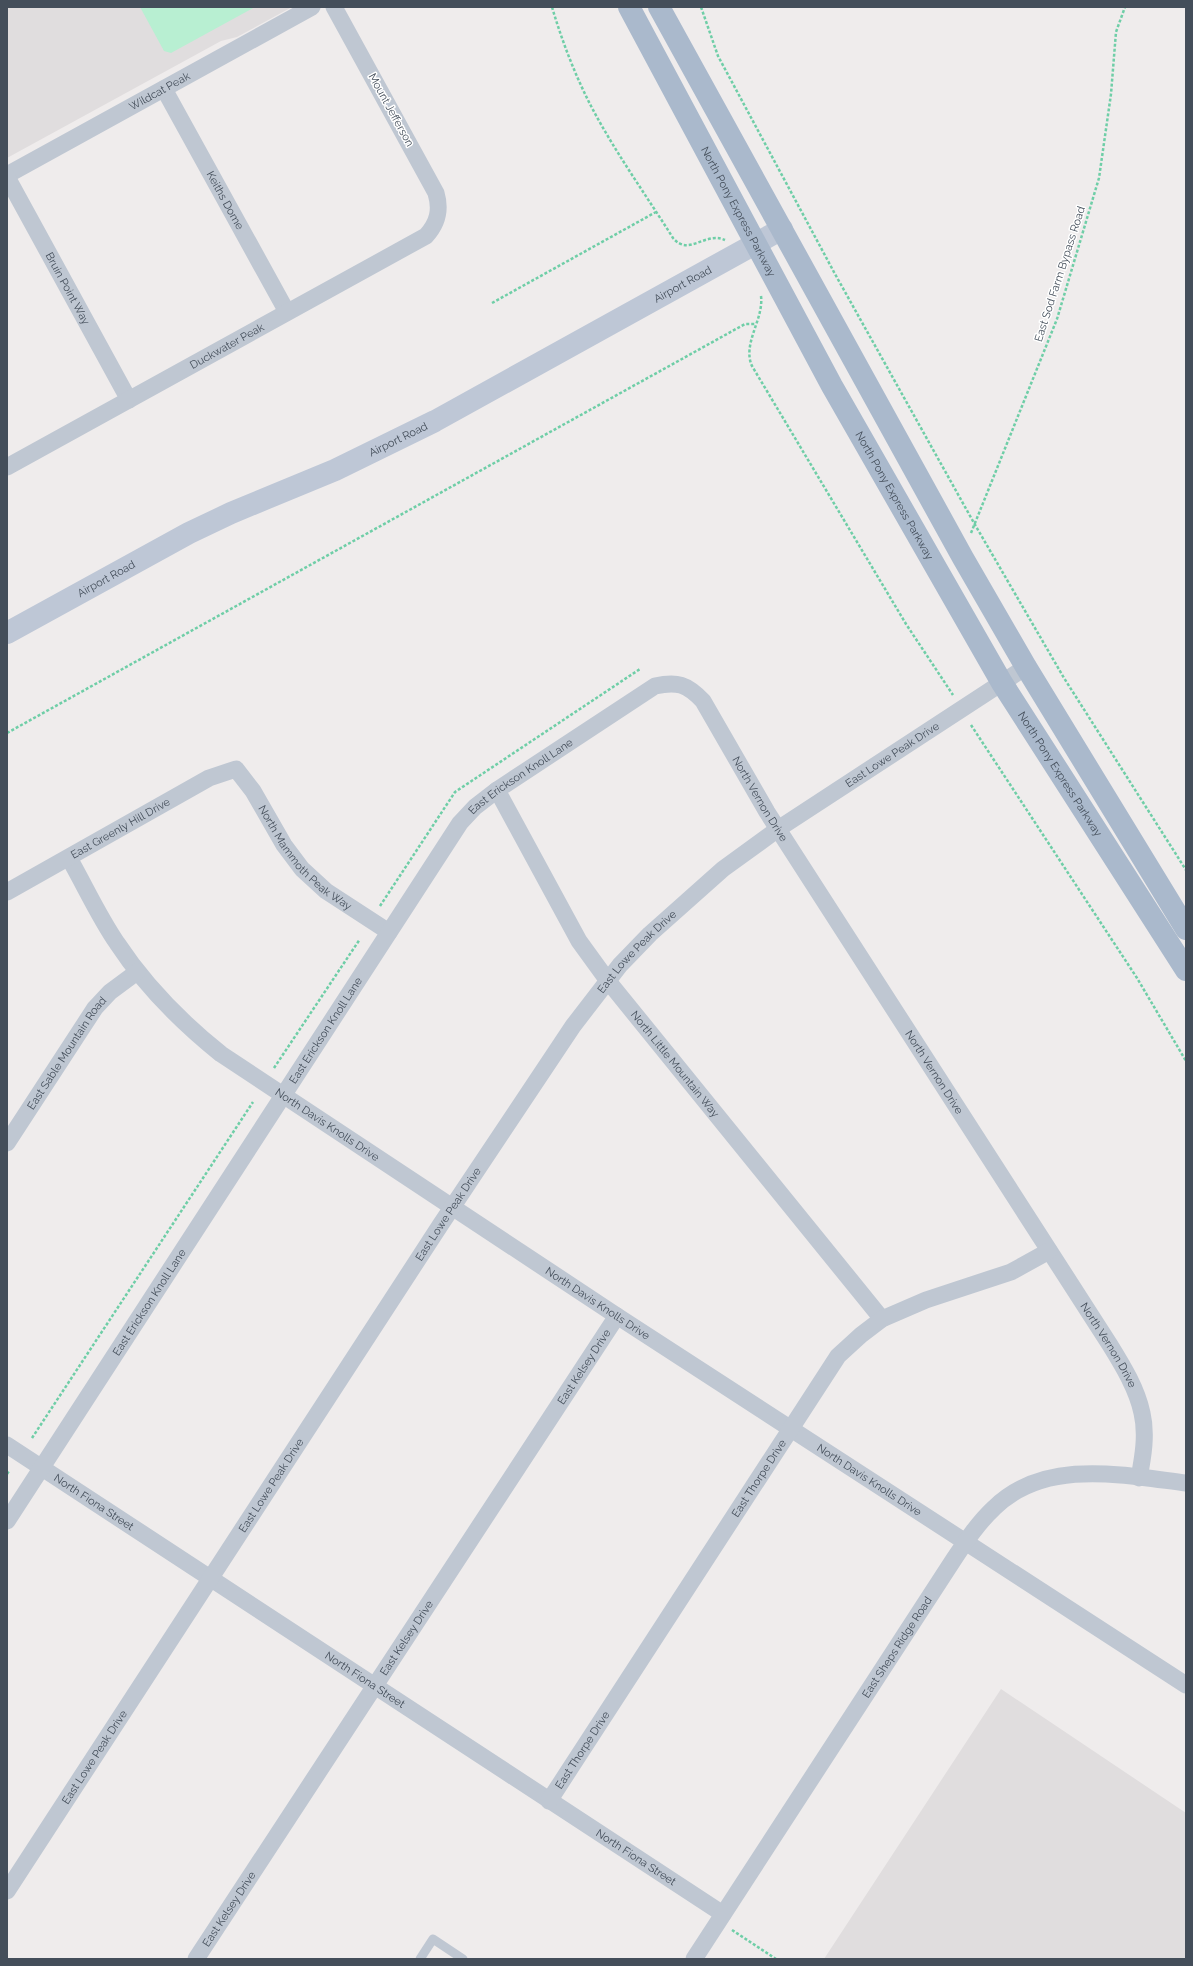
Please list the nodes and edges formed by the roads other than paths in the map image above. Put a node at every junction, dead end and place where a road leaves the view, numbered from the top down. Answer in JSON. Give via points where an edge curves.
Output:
{"nodes":[{"id":1,"x":312,"y":7,"type":"edge"},
{"id":2,"x":334,"y":7,"type":"edge"},
{"id":3,"x":629,"y":7,"type":"edge"},
{"id":4,"x":659,"y":7,"type":"edge"},
{"id":5,"x":164,"y":88,"type":"junction"},
{"id":6,"x":7,"y":176,"type":"edge"},
{"id":7,"x":438,"y":216,"type":"joint"},
{"id":8,"x":782,"y":229,"type":"junction"},
{"id":9,"x":756,"y":243,"type":"junction"},
{"id":10,"x":287,"y":312,"type":"junction"},
{"id":11,"x":129,"y":400,"type":"junction"},
{"id":12,"x":7,"y":467,"type":"edge"},
{"id":13,"x":7,"y":633,"type":"edge"},
{"id":14,"x":1026,"y":667,"type":"junction"},
{"id":15,"x":1002,"y":682,"type":"junction"},
{"id":16,"x":681,"y":684,"type":"joint"},
{"id":17,"x":236,"y":769,"type":"joint"},
{"id":18,"x":497,"y":790,"type":"junction"},
{"id":19,"x":778,"y":829,"type":"junction"},
{"id":20,"x":69,"y":858,"type":"junction"},
{"id":21,"x":7,"y":892,"type":"edge"},
{"id":22,"x":1186,"y":929,"type":"edge"},
{"id":23,"x":389,"y":932,"type":"junction"},
{"id":24,"x":1186,"y":970,"type":"edge"},
{"id":25,"x":137,"y":972,"type":"junction"},
{"id":26,"x":608,"y":981,"type":"junction"},
{"id":27,"x":284,"y":1096,"type":"junction"},
{"id":28,"x":7,"y":1143,"type":"edge"},
{"id":29,"x":453,"y":1207,"type":"junction"},
{"id":30,"x":1049,"y":1251,"type":"junction"},
{"id":31,"x":617,"y":1316,"type":"junction"},
{"id":32,"x":882,"y":1319,"type":"junction"},
{"id":33,"x":791,"y":1428,"type":"junction"},
{"id":34,"x":7,"y":1445,"type":"edge"},
{"id":35,"x":42,"y":1467,"type":"junction"},
{"id":36,"x":1139,"y":1478,"type":"junction"},
{"id":37,"x":1186,"y":1483,"type":"edge"},
{"id":38,"x":7,"y":1521,"type":"edge"},
{"id":39,"x":966,"y":1542,"type":"junction"},
{"id":40,"x":211,"y":1579,"type":"junction"},
{"id":41,"x":1186,"y":1685,"type":"edge"},
{"id":42,"x":375,"y":1687,"type":"junction"},
{"id":43,"x":549,"y":1801,"type":"junction"},
{"id":44,"x":7,"y":1891,"type":"edge"},
{"id":45,"x":723,"y":1914,"type":"junction"},
{"id":46,"x":196,"y":1959,"type":"edge"},
{"id":47,"x":420,"y":1959,"type":"edge"},
{"id":48,"x":463,"y":1959,"type":"edge"},
{"id":49,"x":694,"y":1959,"type":"edge"}],
"edges":[{"from":1,"to":5,"type":"street","name":"Wildcat Peak"},
{"from":2,"to":7,"type":"street","name":"Mount Jefferson","via":[[436,193]]},
{"from":3,"to":9,"type":"main road","name":"North Pony Express Parkway"},
{"from":4,"to":8,"type":"main road"},
{"from":5,"to":6,"type":"street","name":"Wildcat Peak"},
{"from":5,"to":10,"type":"street","name":"Keiths Dome"},
{"from":6,"to":11,"type":"street","name":"Bruin Point Way"},
{"from":7,"to":10,"type":"street","name":"Duckwater Peak","via":[[426,236]]},
{"from":8,"to":9,"type":"street","name":"Airport Road"},
{"from":8,"to":14,"type":"main road"},
{"from":9,"to":13,"type":"street","name":"Airport Road","via":[[435,421],[335,470],[189,533]]},
{"from":9,"to":15,"type":"main road","name":"North Pony Express Parkway","via":[[832,386]]},
{"from":10,"to":11,"type":"street","name":"Duckwater Peak"},
{"from":11,"to":12,"type":"street","name":"Duckwater Peak"},
{"from":14,"to":15,"type":"street","name":"East Lowe Peak Drive"},
{"from":14,"to":22,"type":"main road"},
{"from":15,"to":19,"type":"street","name":"East Lowe Peak Drive"},
{"from":15,"to":24,"type":"main road","name":"North Pony Express Parkway"},
{"from":16,"to":18,"type":"street","name":"East Erickson Knoll Lane","via":[[655,686]]},
{"from":16,"to":19,"type":"street","name":"North Vernon Drive","via":[[703,701]]},
{"from":17,"to":20,"type":"street","name":"East Greenly Hill Drive","via":[[209,778]]},
{"from":17,"to":23,"type":"street","name":"North Mammoth Peak Way","via":[[253,791],[284,845],[302,869],[326,891]]},
{"from":18,"to":23,"type":"street","name":"East Erickson Knoll Lane","via":[[475,806],[460,823]]},
{"from":18,"to":26,"type":"street","name":"North Little Mountain Way","via":[[579,941]]},
{"from":19,"to":26,"type":"street","name":"East Lowe Peak Drive","via":[[690,896],[620,965]]},
{"from":19,"to":30,"type":"street","name":"North Vernon Drive"},
{"from":20,"to":21,"type":"street","name":"East Greenly Hill Drive"},
{"from":20,"to":25,"type":"street","name":"North Davis Knolls Drive","via":[[116,942]]},
{"from":23,"to":27,"type":"street","name":"East Erickson Knoll Lane"},
{"from":25,"to":27,"type":"street","name":"North Davis Knolls Drive","via":[[194,1032],[221,1054]]},
{"from":25,"to":28,"type":"street","name":"East Sable Mountain Road","via":[[110,992],[95,1008]]},
{"from":26,"to":29,"type":"street","name":"East Lowe Peak Drive","via":[[573,1026]]},
{"from":26,"to":32,"type":"street","name":"North Little Mountain Way"},
{"from":27,"to":29,"type":"street","name":"North Davis Knolls Drive"},
{"from":27,"to":35,"type":"street","name":"East Erickson Knoll Lane"},
{"from":29,"to":31,"type":"street","name":"North Davis Knolls Drive"},
{"from":29,"to":40,"type":"street","name":"East Lowe Peak Drive"},
{"from":30,"to":32,"type":"street","name":"East Thorpe Drive","via":[[1011,1272],[926,1300]]},
{"from":30,"to":36,"type":"street","name":"North Vernon Drive","via":[[1128,1376],[1142,1413],[1144,1445]]},
{"from":31,"to":33,"type":"street","name":"North Davis Knolls Drive"},
{"from":31,"to":42,"type":"street","name":"East Kelsey Drive"},
{"from":32,"to":33,"type":"street","name":"East Thorpe Drive","via":[[838,1356]]},
{"from":33,"to":39,"type":"street","name":"North Davis Knolls Drive"},
{"from":33,"to":43,"type":"street","name":"East Thorpe Drive"},
{"from":34,"to":35,"type":"street","name":"North Fiona Street"},
{"from":35,"to":38,"type":"street","name":"East Erickson Knoll Lane"},
{"from":35,"to":40,"type":"street","name":"North Fiona Street"},
{"from":36,"to":37,"type":"street","name":"East Sheps Ridge Road"},
{"from":36,"to":39,"type":"street","name":"East Sheps Ridge Road","via":[[1075,1473],[1040,1481],[1015,1492],[994,1508]]},
{"from":39,"to":41,"type":"street","name":"North Davis Knolls Drive"},
{"from":39,"to":45,"type":"street","name":"East Sheps Ridge Road"},
{"from":40,"to":42,"type":"street","name":"North Fiona Street"},
{"from":40,"to":44,"type":"street","name":"East Lowe Peak Drive"},
{"from":42,"to":43,"type":"street","name":"North Fiona Street"},
{"from":42,"to":46,"type":"street","name":"East Kelsey Drive"},
{"from":43,"to":45,"type":"street","name":"North Fiona Street"},
{"from":45,"to":49,"type":"street","name":"East Sheps Ridge Road"},
{"from":47,"to":48,"type":"lane","via":[[433,1939]]}]}
